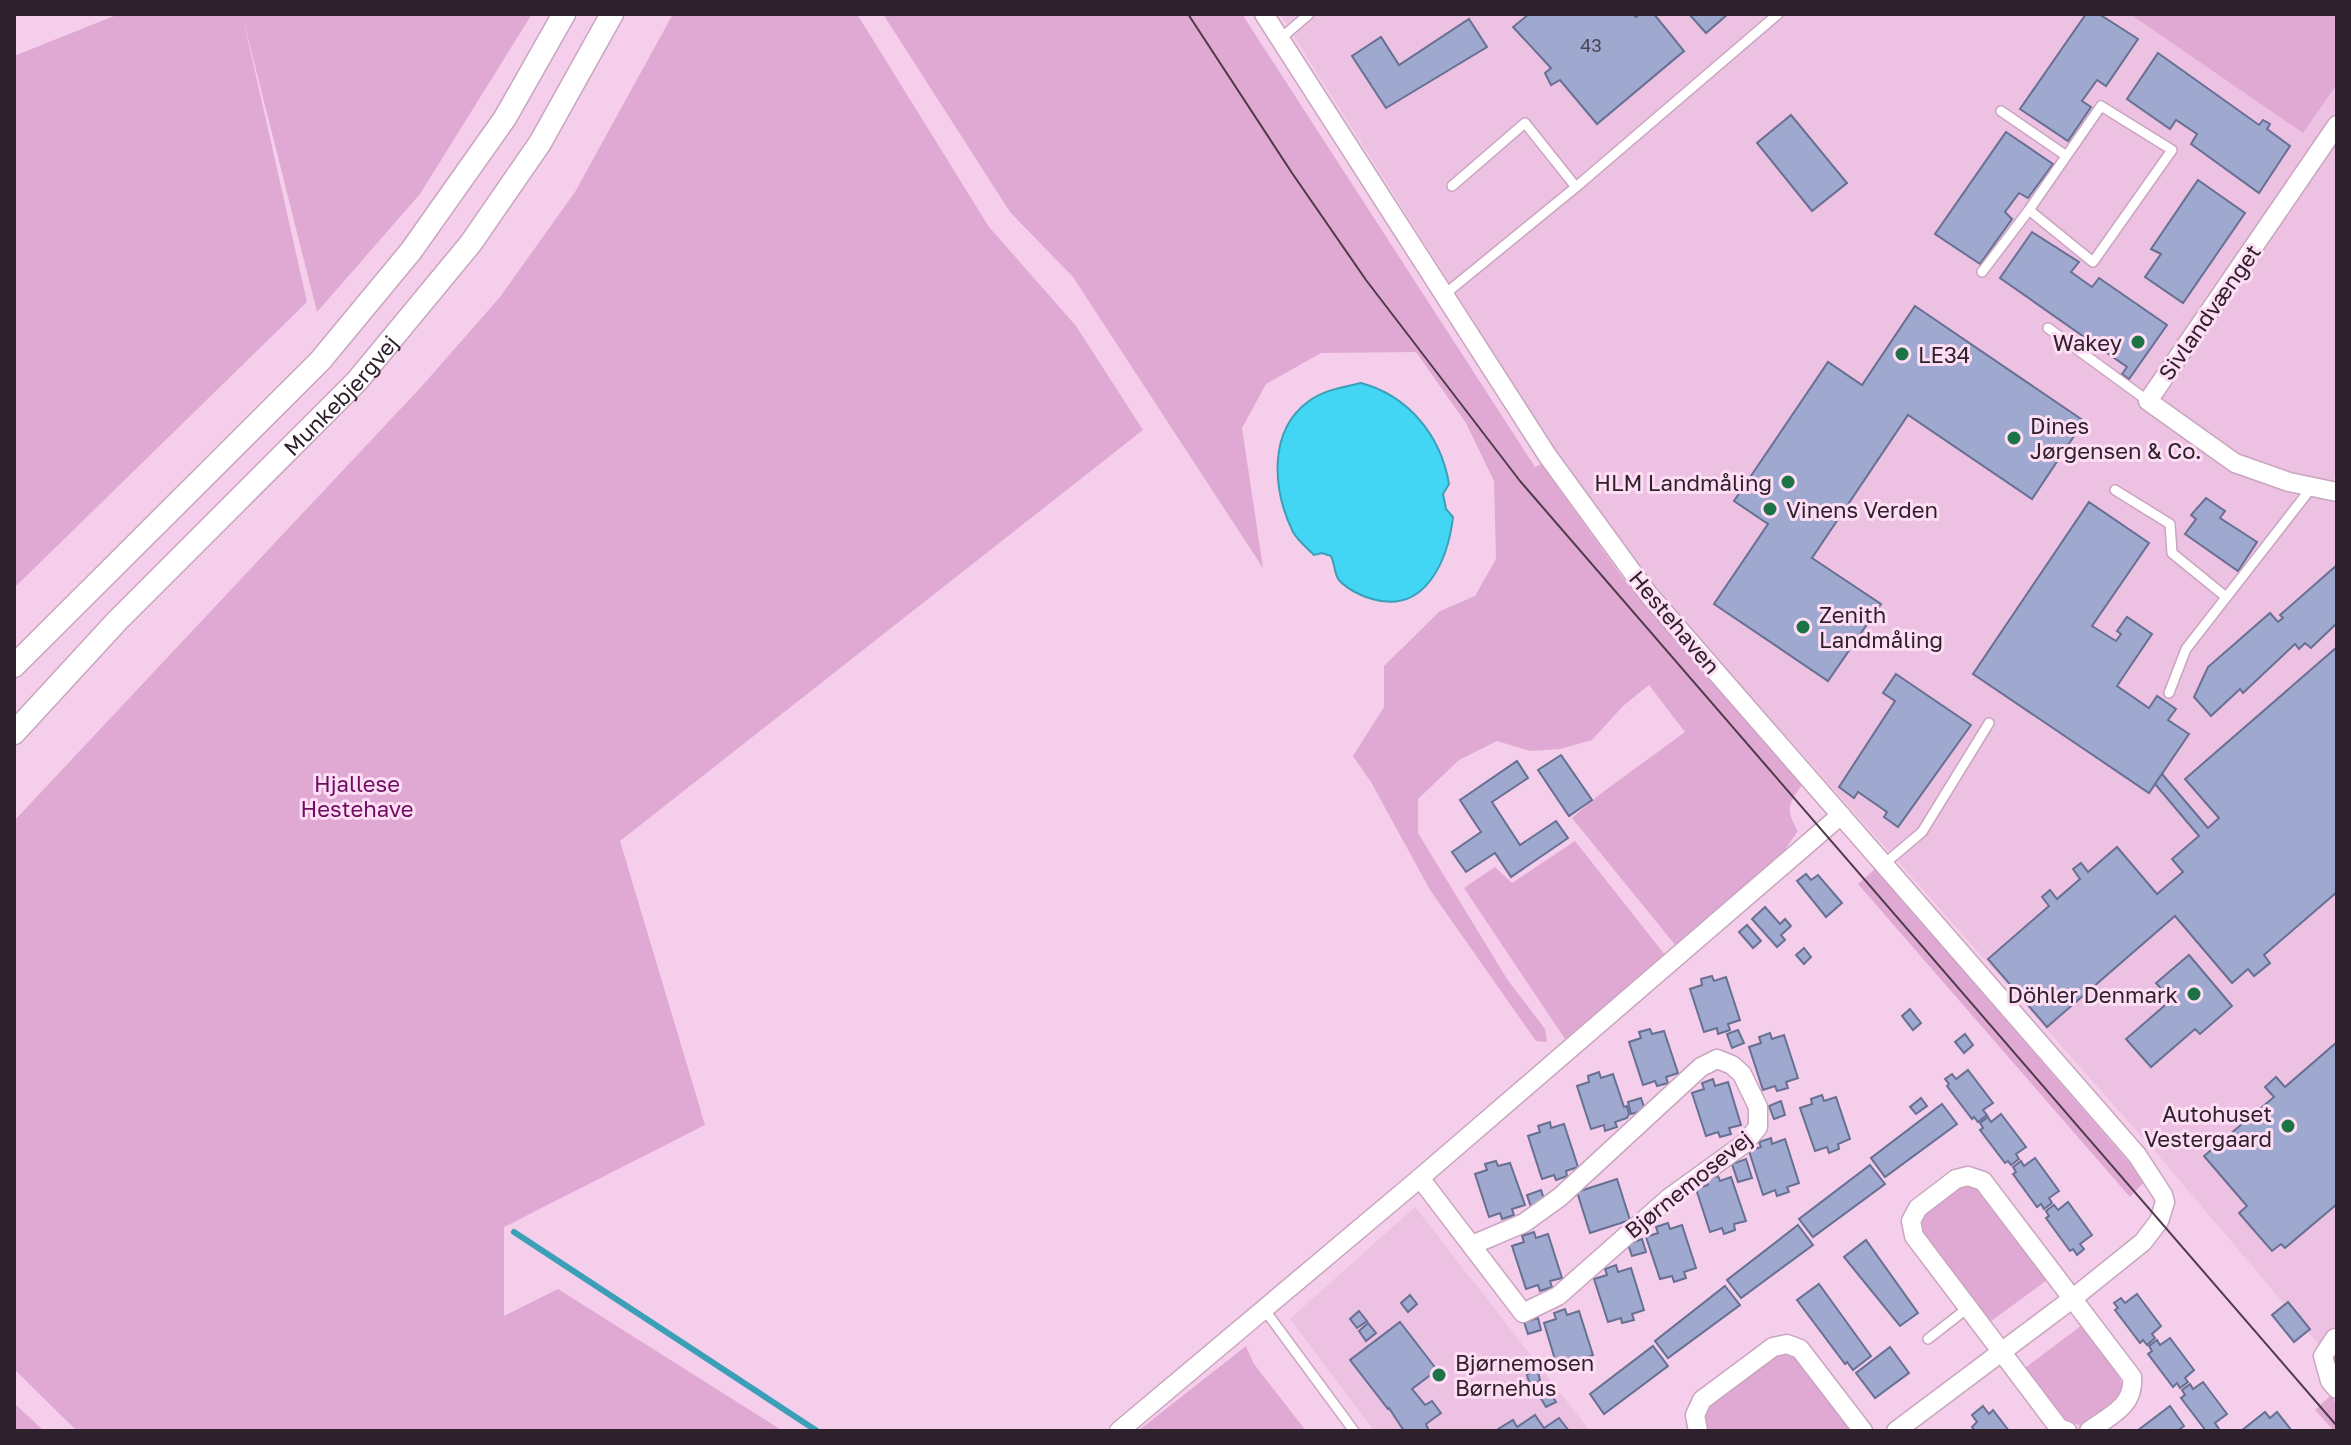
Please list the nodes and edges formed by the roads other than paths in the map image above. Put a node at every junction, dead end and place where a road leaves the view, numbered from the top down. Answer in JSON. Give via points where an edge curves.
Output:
{"nodes":[{"id":1,"x":564,"y":14,"type":"edge"},
{"id":2,"x":612,"y":14,"type":"edge"},
{"id":3,"x":1264,"y":14,"type":"edge"},
{"id":4,"x":1309,"y":14,"type":"edge"},
{"id":5,"x":1778,"y":14,"type":"edge"},
{"id":6,"x":1280,"y":39,"type":"junction"},
{"id":7,"x":2001,"y":111,"type":"dead end"},
{"id":8,"x":2337,"y":125,"type":"edge"},
{"id":9,"x":2065,"y":155,"type":"junction"},
{"id":10,"x":1452,"y":186,"type":"dead end"},
{"id":11,"x":1576,"y":187,"type":"junction"},
{"id":12,"x":2029,"y":210,"type":"junction"},
{"id":13,"x":1982,"y":272,"type":"dead end"},
{"id":14,"x":1445,"y":294,"type":"junction"},
{"id":15,"x":2048,"y":328,"type":"dead end"},
{"id":16,"x":2148,"y":401,"type":"junction"},
{"id":17,"x":2312,"y":487,"type":"junction"},
{"id":18,"x":2115,"y":490,"type":"dead end"},
{"id":19,"x":2337,"y":492,"type":"edge"},
{"id":20,"x":2226,"y":597,"type":"junction"},
{"id":21,"x":14,"y":666,"type":"edge"},
{"id":22,"x":2169,"y":693,"type":"dead end"},
{"id":23,"x":1989,"y":723,"type":"dead end"},
{"id":24,"x":14,"y":733,"type":"edge"},
{"id":25,"x":1841,"y":815,"type":"junction"},
{"id":26,"x":1884,"y":864,"type":"junction"},
{"id":27,"x":1420,"y":1178,"type":"junction"},
{"id":28,"x":1472,"y":1245,"type":"junction"},
{"id":29,"x":2072,"y":1299,"type":"junction"},
{"id":30,"x":1969,"y":1307,"type":"junction"},
{"id":31,"x":1264,"y":1309,"type":"junction"},
{"id":32,"x":2335,"y":1338,"type":"dead end"},
{"id":33,"x":1928,"y":1339,"type":"dead end"},
{"id":34,"x":2002,"y":1351,"type":"junction"},
{"id":35,"x":2337,"y":1389,"type":"edge"},
{"id":36,"x":1119,"y":1431,"type":"edge"},
{"id":37,"x":1354,"y":1431,"type":"edge"},
{"id":38,"x":1698,"y":1431,"type":"edge"},
{"id":39,"x":1863,"y":1431,"type":"edge"},
{"id":40,"x":1896,"y":1431,"type":"edge"},
{"id":41,"x":2067,"y":1431,"type":"edge"},
{"id":42,"x":2089,"y":1431,"type":"edge"}],
"edges":[{"from":1,"to":21,"type":"street","name":"Munkebjergvej","via":[[496,130],[411,251],[320,361]]},
{"from":2,"to":24,"type":"street","name":"Munkebjergvej","via":[[523,168],[471,243],[367,369],[117,621]]},
{"from":3,"to":6,"type":"street","name":"Hestehaven"},
{"from":4,"to":6,"type":"lane"},
{"from":5,"to":11,"type":"lane"},
{"from":6,"to":14,"type":"street","name":"Hestehaven"},
{"from":7,"to":9,"type":"lane"},
{"from":8,"to":16,"type":"street","name":"Sivlandvænget"},
{"from":9,"to":12,"type":"lane"},
{"from":9,"to":12,"type":"lane","via":[[2101,106],[2172,150],[2093,262]]},
{"from":10,"to":11,"type":"lane","via":[[1525,123]]},
{"from":11,"to":14,"type":"lane"},
{"from":12,"to":13,"type":"lane"},
{"from":14,"to":25,"type":"street","name":"Hestehaven","via":[[1547,455],[1649,595]]},
{"from":15,"to":16,"type":"lane"},
{"from":16,"to":17,"type":"street","name":"Sivlandvænget","via":[[2235,463]]},
{"from":17,"to":19,"type":"street","name":"Sivlandvænget"},
{"from":17,"to":20,"type":"lane"},
{"from":18,"to":20,"type":"lane","via":[[2170,524],[2172,553]]},
{"from":20,"to":22,"type":"lane","via":[[2186,649]]},
{"from":23,"to":26,"type":"lane","via":[[1922,832]]},
{"from":25,"to":26,"type":"street","name":"Hestehaven"},
{"from":25,"to":27,"type":"street"},
{"from":26,"to":29,"type":"street","name":"Hestehaven","via":[[2137,1155],[2163,1195],[2159,1221],[2143,1242]]},
{"from":27,"to":28,"type":"street","name":"Bjørnemosevej"},
{"from":27,"to":31,"type":"street"},
{"from":28,"to":28,"type":"street","name":"Bjørnemosevej","via":[[1523,1313],[1558,1296],[1669,1198],[1745,1143],[1758,1127],[1758,1107],[1742,1074],[1717,1059],[1701,1067],[1560,1197],[1524,1223]]},
{"from":29,"to":30,"type":"street","via":[[1983,1181],[1968,1176],[1918,1208],[1911,1221],[1914,1236]]},
{"from":29,"to":34,"type":"street","name":"Hestehaven"},
{"from":29,"to":42,"type":"street","via":[[2132,1377],[2128,1403]]},
{"from":30,"to":33,"type":"lane"},
{"from":30,"to":34,"type":"street"},
{"from":31,"to":36,"type":"street"},
{"from":31,"to":37,"type":"lane"},
{"from":32,"to":35,"type":"street","via":[[2323,1356]]},
{"from":34,"to":40,"type":"street","name":"Hestehaven"},
{"from":34,"to":41,"type":"street","via":[[2059,1428]]},
{"from":38,"to":39,"type":"street","via":[[1695,1415],[1702,1400],[1773,1347],[1787,1344],[1800,1349]]}]}
